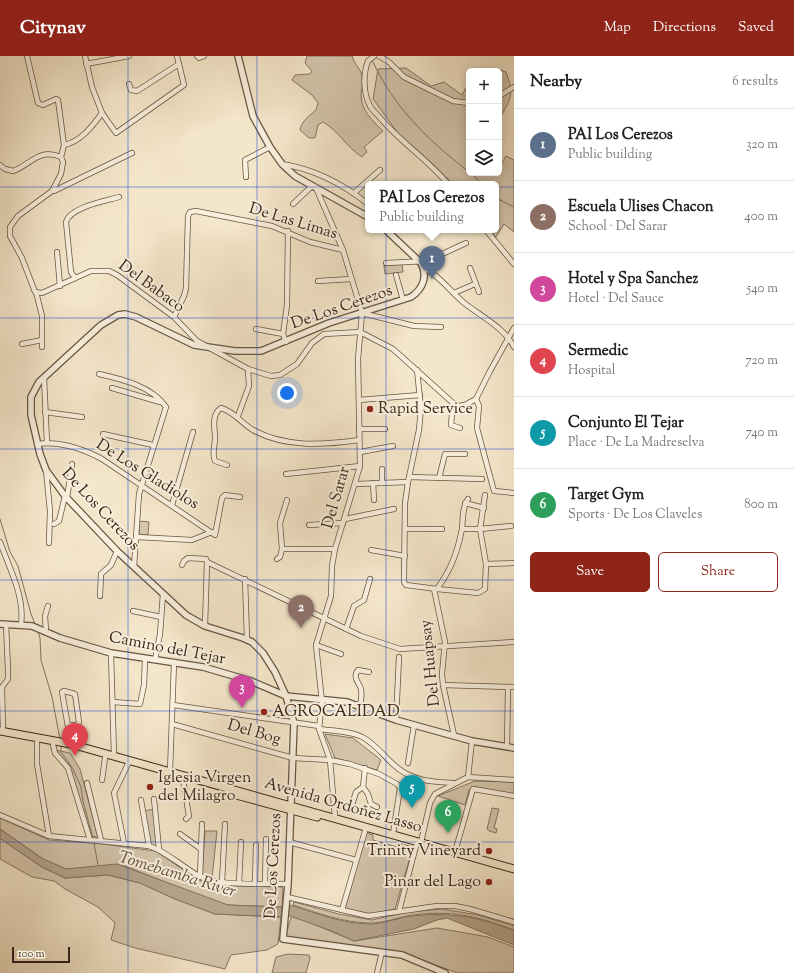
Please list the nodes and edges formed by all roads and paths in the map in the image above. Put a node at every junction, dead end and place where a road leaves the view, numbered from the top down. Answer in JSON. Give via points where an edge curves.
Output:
{"nodes":[{"id":1,"x":27,"y":56,"type":"edge"},
{"id":2,"x":85,"y":56,"type":"edge"},
{"id":3,"x":129,"y":56,"type":"edge"},
{"id":4,"x":177,"y":56,"type":"edge"},
{"id":5,"x":197,"y":56,"type":"edge"},
{"id":6,"x":204,"y":56,"type":"edge"},
{"id":7,"x":238,"y":56,"type":"edge"},
{"id":8,"x":374,"y":56,"type":"edge"},
{"id":9,"x":379,"y":56,"type":"edge"},
{"id":10,"x":86,"y":64,"type":"junction"},
{"id":11,"x":179,"y":64,"type":"junction"},
{"id":12,"x":128,"y":84,"type":"dead end"},
{"id":13,"x":514,"y":87,"type":"edge"},
{"id":14,"x":502,"y":94,"type":"edge"},
{"id":15,"x":466,"y":103,"type":"edge"},
{"id":16,"x":102,"y":113,"type":"junction"},
{"id":17,"x":64,"y":145,"type":"junction"},
{"id":18,"x":270,"y":147,"type":"junction"},
{"id":19,"x":132,"y":153,"type":"dead end"},
{"id":20,"x":60,"y":157,"type":"junction"},
{"id":21,"x":282,"y":164,"type":"junction"},
{"id":22,"x":0,"y":165,"type":"edge"},
{"id":23,"x":380,"y":170,"type":"dead end"},
{"id":24,"x":246,"y":177,"type":"dead end"},
{"id":25,"x":368,"y":181,"type":"edge"},
{"id":26,"x":445,"y":181,"type":"edge"},
{"id":27,"x":365,"y":183,"type":"edge"},
{"id":28,"x":314,"y":187,"type":"junction"},
{"id":29,"x":52,"y":191,"type":"junction"},
{"id":30,"x":354,"y":193,"type":"junction"},
{"id":31,"x":119,"y":197,"type":"dead end"},
{"id":32,"x":365,"y":202,"type":"edge"},
{"id":33,"x":293,"y":204,"type":"dead end"},
{"id":34,"x":365,"y":215,"type":"edge"},
{"id":35,"x":288,"y":231,"type":"junction"},
{"id":36,"x":389,"y":233,"type":"edge"},
{"id":37,"x":488,"y":233,"type":"edge"},
{"id":38,"x":466,"y":243,"type":"dead end"},
{"id":39,"x":343,"y":250,"type":"junction"},
{"id":40,"x":57,"y":252,"type":"dead end"},
{"id":41,"x":386,"y":263,"type":"dead end"},
{"id":42,"x":514,"y":264,"type":"edge"},
{"id":43,"x":422,"y":265,"type":"junction"},
{"id":44,"x":470,"y":268,"type":"dead end"},
{"id":45,"x":396,"y":275,"type":"dead end"},
{"id":46,"x":76,"y":278,"type":"junction"},
{"id":47,"x":351,"y":279,"type":"junction"},
{"id":48,"x":318,"y":281,"type":"dead end"},
{"id":49,"x":475,"y":284,"type":"junction"},
{"id":50,"x":60,"y":286,"type":"junction"},
{"id":51,"x":36,"y":292,"type":"junction"},
{"id":52,"x":479,"y":292,"type":"dead end"},
{"id":53,"x":454,"y":293,"type":"junction"},
{"id":54,"x":403,"y":300,"type":"junction"},
{"id":55,"x":362,"y":313,"type":"junction"},
{"id":56,"x":174,"y":317,"type":"junction"},
{"id":57,"x":441,"y":327,"type":"dead end"},
{"id":58,"x":256,"y":328,"type":"dead end"},
{"id":59,"x":514,"y":328,"type":"edge"},
{"id":60,"x":360,"y":332,"type":"junction"},
{"id":61,"x":283,"y":334,"type":"junction"},
{"id":62,"x":510,"y":339,"type":"junction"},
{"id":63,"x":42,"y":340,"type":"junction"},
{"id":64,"x":286,"y":342,"type":"junction"},
{"id":65,"x":22,"y":344,"type":"dead end"},
{"id":66,"x":42,"y":347,"type":"dead end"},
{"id":67,"x":208,"y":347,"type":"junction"},
{"id":68,"x":514,"y":347,"type":"edge"},
{"id":69,"x":248,"y":369,"type":"junction"},
{"id":70,"x":417,"y":370,"type":"junction"},
{"id":71,"x":98,"y":374,"type":"dead end"},
{"id":72,"x":44,"y":377,"type":"junction"},
{"id":73,"x":112,"y":388,"type":"dead end"},
{"id":74,"x":420,"y":395,"type":"junction"},
{"id":75,"x":476,"y":399,"type":"junction"},
{"id":76,"x":359,"y":400,"type":"junction"},
{"id":77,"x":162,"y":402,"type":"junction"},
{"id":78,"x":453,"y":402,"type":"junction"},
{"id":79,"x":44,"y":412,"type":"junction"},
{"id":80,"x":238,"y":416,"type":"junction"},
{"id":81,"x":82,"y":417,"type":"dead end"},
{"id":82,"x":460,"y":428,"type":"dead end"},
{"id":83,"x":359,"y":429,"type":"junction"},
{"id":84,"x":385,"y":429,"type":"dead end"},
{"id":85,"x":192,"y":432,"type":"dead end"},
{"id":86,"x":103,"y":434,"type":"dead end"},
{"id":87,"x":359,"y":440,"type":"junction"},
{"id":88,"x":47,"y":442,"type":"junction"},
{"id":89,"x":37,"y":444,"type":"junction"},
{"id":90,"x":153,"y":445,"type":"junction"},
{"id":91,"x":393,"y":446,"type":"dead end"},
{"id":92,"x":360,"y":452,"type":"junction"},
{"id":93,"x":465,"y":454,"type":"dead end"},
{"id":94,"x":72,"y":464,"type":"dead end"},
{"id":95,"x":227,"y":465,"type":"dead end"},
{"id":96,"x":360,"y":466,"type":"junction"},
{"id":97,"x":46,"y":470,"type":"junction"},
{"id":98,"x":382,"y":470,"type":"dead end"},
{"id":99,"x":286,"y":474,"type":"dead end"},
{"id":100,"x":439,"y":478,"type":"junction"},
{"id":101,"x":408,"y":479,"type":"junction"},
{"id":102,"x":482,"y":479,"type":"dead end"},
{"id":103,"x":373,"y":483,"type":"junction"},
{"id":104,"x":382,"y":483,"type":"junction"},
{"id":105,"x":141,"y":484,"type":"junction"},
{"id":106,"x":356,"y":484,"type":"junction"},
{"id":107,"x":514,"y":493,"type":"edge"},
{"id":108,"x":485,"y":496,"type":"dead end"},
{"id":109,"x":66,"y":497,"type":"junction"},
{"id":110,"x":240,"y":497,"type":"dead end"},
{"id":111,"x":287,"y":500,"type":"dead end"},
{"id":112,"x":374,"y":500,"type":"dead end"},
{"id":113,"x":172,"y":505,"type":"junction"},
{"id":114,"x":484,"y":508,"type":"junction"},
{"id":115,"x":394,"y":509,"type":"dead end"},
{"id":116,"x":344,"y":521,"type":"junction"},
{"id":117,"x":54,"y":524,"type":"dead end"},
{"id":118,"x":309,"y":524,"type":"dead end"},
{"id":119,"x":511,"y":526,"type":"dead end"},
{"id":120,"x":406,"y":529,"type":"junction"},
{"id":121,"x":442,"y":529,"type":"dead end"},
{"id":122,"x":462,"y":529,"type":"junction"},
{"id":123,"x":480,"y":529,"type":"junction"},
{"id":124,"x":213,"y":534,"type":"junction"},
{"id":125,"x":137,"y":537,"type":"junction"},
{"id":126,"x":0,"y":542,"type":"edge"},
{"id":127,"x":49,"y":543,"type":"dead end"},
{"id":128,"x":282,"y":549,"type":"junction"},
{"id":129,"x":335,"y":549,"type":"junction"},
{"id":130,"x":371,"y":550,"type":"dead end"},
{"id":131,"x":117,"y":551,"type":"junction"},
{"id":132,"x":405,"y":556,"type":"junction"},
{"id":133,"x":277,"y":559,"type":"dead end"},
{"id":134,"x":207,"y":562,"type":"junction"},
{"id":135,"x":514,"y":562,"type":"edge"},
{"id":136,"x":486,"y":564,"type":"junction"},
{"id":137,"x":182,"y":566,"type":"dead end"},
{"id":138,"x":134,"y":567,"type":"junction"},
{"id":139,"x":370,"y":578,"type":"dead end"},
{"id":140,"x":245,"y":579,"type":"junction"},
{"id":141,"x":435,"y":589,"type":"junction"},
{"id":142,"x":163,"y":594,"type":"junction"},
{"id":143,"x":100,"y":596,"type":"dead end"},
{"id":144,"x":48,"y":606,"type":"dead end"},
{"id":145,"x":133,"y":611,"type":"dead end"},
{"id":146,"x":161,"y":617,"type":"junction"},
{"id":147,"x":323,"y":618,"type":"junction"},
{"id":148,"x":3,"y":624,"type":"edge"},
{"id":149,"x":21,"y":624,"type":"junction"},
{"id":150,"x":205,"y":626,"type":"junction"},
{"id":151,"x":346,"y":628,"type":"junction"},
{"id":152,"x":44,"y":631,"type":"junction"},
{"id":153,"x":247,"y":639,"type":"junction"},
{"id":154,"x":514,"y":642,"type":"edge"},
{"id":155,"x":316,"y":645,"type":"junction"},
{"id":156,"x":444,"y":646,"type":"junction"},
{"id":157,"x":111,"y":653,"type":"junction"},
{"id":158,"x":341,"y":654,"type":"dead end"},
{"id":159,"x":399,"y":657,"type":"dead end"},
{"id":160,"x":145,"y":659,"type":"junction"},
{"id":161,"x":155,"y":660,"type":"junction"},
{"id":162,"x":174,"y":662,"type":"junction"},
{"id":163,"x":368,"y":672,"type":"dead end"},
{"id":164,"x":443,"y":685,"type":"junction"},
{"id":165,"x":1,"y":687,"type":"edge"},
{"id":166,"x":508,"y":687,"type":"junction"},
{"id":167,"x":514,"y":687,"type":"edge"},
{"id":168,"x":286,"y":696,"type":"junction"},
{"id":169,"x":322,"y":698,"type":"junction"},
{"id":170,"x":113,"y":702,"type":"junction"},
{"id":171,"x":173,"y":705,"type":"junction"},
{"id":172,"x":360,"y":706,"type":"junction"},
{"id":173,"x":396,"y":720,"type":"junction"},
{"id":174,"x":294,"y":723,"type":"junction"},
{"id":175,"x":172,"y":724,"type":"junction"},
{"id":176,"x":68,"y":725,"type":"junction"},
{"id":177,"x":414,"y":725,"type":"junction"},
{"id":178,"x":319,"y":728,"type":"junction"},
{"id":179,"x":1,"y":733,"type":"edge"},
{"id":180,"x":454,"y":735,"type":"junction"},
{"id":181,"x":472,"y":741,"type":"junction"},
{"id":182,"x":37,"y":742,"type":"junction"},
{"id":183,"x":53,"y":743,"type":"junction"},
{"id":184,"x":69,"y":745,"type":"junction"},
{"id":185,"x":507,"y":747,"type":"junction"},
{"id":186,"x":514,"y":748,"type":"edge"},
{"id":187,"x":114,"y":756,"type":"junction"},
{"id":188,"x":106,"y":758,"type":"junction"},
{"id":189,"x":293,"y":758,"type":"junction"},
{"id":190,"x":330,"y":760,"type":"junction"},
{"id":191,"x":408,"y":763,"type":"dead end"},
{"id":192,"x":128,"y":764,"type":"junction"},
{"id":193,"x":365,"y":768,"type":"junction"},
{"id":194,"x":170,"y":772,"type":"junction"},
{"id":195,"x":468,"y":777,"type":"junction"},
{"id":196,"x":102,"y":780,"type":"dead end"},
{"id":197,"x":183,"y":780,"type":"junction"},
{"id":198,"x":514,"y":780,"type":"edge"},
{"id":199,"x":87,"y":783,"type":"dead end"},
{"id":200,"x":454,"y":783,"type":"junction"},
{"id":201,"x":363,"y":787,"type":"junction"},
{"id":202,"x":514,"y":796,"type":"edge"},
{"id":203,"x":154,"y":799,"type":"dead end"},
{"id":204,"x":141,"y":800,"type":"dead end"},
{"id":205,"x":352,"y":805,"type":"dead end"},
{"id":206,"x":377,"y":807,"type":"dead end"},
{"id":207,"x":291,"y":808,"type":"junction"},
{"id":208,"x":0,"y":815,"type":"edge"},
{"id":209,"x":335,"y":817,"type":"junction"},
{"id":210,"x":186,"y":819,"type":"dead end"},
{"id":211,"x":202,"y":824,"type":"dead end"},
{"id":212,"x":225,"y":824,"type":"dead end"},
{"id":213,"x":364,"y":830,"type":"junction"},
{"id":214,"x":180,"y":834,"type":"dead end"},
{"id":215,"x":393,"y":834,"type":"junction"},
{"id":216,"x":49,"y":836,"type":"junction"},
{"id":217,"x":266,"y":839,"type":"dead end"},
{"id":218,"x":94,"y":840,"type":"junction"},
{"id":219,"x":241,"y":842,"type":"dead end"},
{"id":220,"x":289,"y":842,"type":"junction"},
{"id":221,"x":124,"y":843,"type":"junction"},
{"id":222,"x":419,"y":844,"type":"junction"},
{"id":223,"x":256,"y":845,"type":"dead end"},
{"id":224,"x":149,"y":846,"type":"junction"},
{"id":225,"x":158,"y":849,"type":"junction"},
{"id":226,"x":201,"y":849,"type":"junction"},
{"id":227,"x":455,"y":852,"type":"junction"},
{"id":228,"x":356,"y":860,"type":"junction"},
{"id":229,"x":514,"y":869,"type":"edge"},
{"id":230,"x":514,"y":873,"type":"edge"},
{"id":231,"x":200,"y":877,"type":"junction"},
{"id":232,"x":222,"y":882,"type":"junction"},
{"id":233,"x":239,"y":883,"type":"junction"},
{"id":234,"x":255,"y":883,"type":"junction"},
{"id":235,"x":265,"y":883,"type":"junction"},
{"id":236,"x":288,"y":884,"type":"junction"},
{"id":237,"x":286,"y":899,"type":"junction"},
{"id":238,"x":342,"y":910,"type":"junction"},
{"id":239,"x":399,"y":911,"type":"junction"},
{"id":240,"x":514,"y":922,"type":"edge"},
{"id":241,"x":382,"y":952,"type":"junction"},
{"id":242,"x":377,"y":973,"type":"edge"},
{"id":243,"x":445,"y":973,"type":"edge"}],
"edges":[{"from":1,"to":17,"type":"street","via":[[38,104],[58,100]]},
{"from":2,"to":10,"type":"street"},
{"from":3,"to":10,"type":"street"},
{"from":4,"to":11,"type":"street"},
{"from":5,"to":6,"type":"street"},
{"from":7,"to":18,"type":"street","via":[[253,116]]},
{"from":8,"to":26,"type":"street","via":[[368,61],[365,90],[370,106],[396,136]]},
{"from":9,"to":15,"type":"street","via":[[404,77],[453,101]]},
{"from":10,"to":16,"type":"street"},
{"from":11,"to":12,"type":"street","via":[[137,91],[131,90]]},
{"from":11,"to":16,"type":"street","via":[[185,83],[182,87],[116,133]]},
{"from":13,"to":14,"type":"street"},
{"from":16,"to":17,"type":"street","via":[[82,136]]},
{"from":17,"to":20,"type":"street"},
{"from":18,"to":21,"type":"street"},
{"from":18,"to":24,"type":"street","via":[[245,160]]},
{"from":19,"to":29,"type":"street"},
{"from":20,"to":22,"type":"street","via":[[48,153],[13,171]]},
{"from":20,"to":29,"type":"street","via":[[63,162],[62,174]]},
{"from":21,"to":28,"type":"street","via":[[295,176]]},
{"from":21,"to":30,"type":"street","via":[[316,172]]},
{"from":23,"to":25,"type":"street"},
{"from":27,"to":30,"type":"street"},
{"from":28,"to":33,"type":"street"},
{"from":28,"to":34,"type":"street"},
{"from":28,"to":39,"type":"street","name":"Del Sarar"},
{"from":29,"to":51,"type":"street","via":[[18,216],[10,231]]},
{"from":30,"to":32,"type":"street"},
{"from":31,"to":46,"type":"street","via":[[74,211],[67,217],[71,272]]},
{"from":35,"to":39,"type":"street","name":"De Las Limas","via":[[310,242]]},
{"from":35,"to":56,"type":"street","name":"De Las Limas","via":[[196,211],[189,214],[186,288]]},
{"from":35,"to":61,"type":"street","via":[[287,305]]},
{"from":36,"to":43,"type":"street"},
{"from":37,"to":42,"type":"street"},
{"from":38,"to":43,"type":"street"},
{"from":39,"to":47,"type":"street","name":"Del Sarar"},
{"from":40,"to":50,"type":"street"},
{"from":41,"to":43,"type":"street"},
{"from":43,"to":53,"type":"street","via":[[436,274]]},
{"from":43,"to":54,"type":"street","name":"De Los Cerezos","via":[[424,281],[421,288]]},
{"from":44,"to":49,"type":"street"},
{"from":45,"to":54,"type":"street"},
{"from":46,"to":50,"type":"street","name":"Del Babaco"},
{"from":46,"to":56,"type":"street","name":"Del Babaco","via":[[91,271],[109,271]]},
{"from":47,"to":48,"type":"street"},
{"from":47,"to":55,"type":"street","name":"Del Sarar"},
{"from":49,"to":52,"type":"street"},
{"from":49,"to":53,"type":"street"},
{"from":50,"to":51,"type":"street","name":"Del Babaco","via":[[42,293]]},
{"from":51,"to":63,"type":"street","via":[[42,316]]},
{"from":53,"to":62,"type":"street"},
{"from":54,"to":55,"type":"street","name":"De Los Cerezos"},
{"from":55,"to":57,"type":"street","via":[[414,326]]},
{"from":55,"to":60,"type":"street","name":"Del Sarar"},
{"from":55,"to":64,"type":"street","name":"De Los Cerezos"},
{"from":56,"to":67,"type":"street","name":"Del Babaco","via":[[193,337]]},
{"from":58,"to":61,"type":"street"},
{"from":59,"to":62,"type":"street"},
{"from":60,"to":69,"type":"street","name":"Del Babaco","via":[[324,334],[312,343],[297,364],[280,375],[271,376]]},
{"from":60,"to":70,"type":"street","via":[[393,348]]},
{"from":60,"to":76,"type":"street","name":"Del Sarar"},
{"from":61,"to":64,"type":"street"},
{"from":62,"to":68,"type":"street"},
{"from":62,"to":75,"type":"street"},
{"from":63,"to":65,"type":"street"},
{"from":63,"to":66,"type":"street"},
{"from":64,"to":67,"type":"street","name":"De Los Cerezos","via":[[261,351]]},
{"from":67,"to":69,"type":"street","name":"Del Babaco"},
{"from":67,"to":72,"type":"street","name":"De Los Cerezos","via":[[190,344],[136,317],[118,315],[101,325]]},
{"from":69,"to":80,"type":"street","via":[[249,386]]},
{"from":70,"to":74,"type":"street"},
{"from":70,"to":78,"type":"street"},
{"from":71,"to":77,"type":"street","via":[[123,379]]},
{"from":72,"to":79,"type":"street"},
{"from":72,"to":89,"type":"street","name":"De Los Cerezos","via":[[31,397],[31,415]]},
{"from":73,"to":77,"type":"street"},
{"from":74,"to":76,"type":"street"},
{"from":74,"to":101,"type":"street","via":[[419,430]]},
{"from":75,"to":78,"type":"street","via":[[458,406]]},
{"from":75,"to":107,"type":"street","via":[[479,406],[477,428],[494,491]]},
{"from":76,"to":83,"type":"street","name":"Del Sarar"},
{"from":77,"to":90,"type":"street","via":[[166,410]]},
{"from":78,"to":82,"type":"street","via":[[451,425]]},
{"from":79,"to":81,"type":"street"},
{"from":79,"to":88,"type":"street"},
{"from":80,"to":87,"type":"street","via":[[244,424],[255,431],[283,442],[325,444]]},
{"from":80,"to":95,"type":"street","via":[[221,408],[217,410],[213,427],[214,459]]},
{"from":83,"to":84,"type":"street"},
{"from":83,"to":87,"type":"street","name":"Del Sarar"},
{"from":85,"to":113,"type":"street"},
{"from":86,"to":90,"type":"street"},
{"from":87,"to":92,"type":"street","name":"Del Sarar"},
{"from":88,"to":89,"type":"street","name":"De Los Gladiolos"},
{"from":88,"to":105,"type":"street","name":"De Los Gladiolos","via":[[91,453]]},
{"from":89,"to":97,"type":"street","name":"De Los Cerezos"},
{"from":90,"to":105,"type":"street"},
{"from":91,"to":92,"type":"street"},
{"from":92,"to":96,"type":"street","name":"Del Sarar"},
{"from":93,"to":100,"type":"street","via":[[445,454]]},
{"from":94,"to":109,"type":"street"},
{"from":96,"to":99,"type":"street"},
{"from":96,"to":106,"type":"street","name":"Del Sarar"},
{"from":97,"to":109,"type":"street","name":"De Los Cerezos"},
{"from":97,"to":127,"type":"street","via":[[50,511]]},
{"from":98,"to":104,"type":"street"},
{"from":100,"to":101,"type":"street"},
{"from":100,"to":102,"type":"street"},
{"from":101,"to":104,"type":"street"},
{"from":101,"to":120,"type":"street","via":[[405,502]]},
{"from":103,"to":104,"type":"street"},
{"from":103,"to":106,"type":"street"},
{"from":103,"to":112,"type":"street"},
{"from":105,"to":113,"type":"street","name":"De Los Gladiolos"},
{"from":105,"to":125,"type":"street"},
{"from":106,"to":116,"type":"street","name":"Del Sarar"},
{"from":108,"to":114,"type":"street"},
{"from":109,"to":117,"type":"street","via":[[59,521]]},
{"from":109,"to":131,"type":"street","name":"De Los Cerezos"},
{"from":110,"to":124,"type":"street","via":[[225,495],[222,498]]},
{"from":111,"to":128,"type":"street","via":[[280,523]]},
{"from":113,"to":124,"type":"street","name":"De Los Gladiolos"},
{"from":114,"to":122,"type":"street","via":[[466,502]]},
{"from":114,"to":123,"type":"street"},
{"from":115,"to":116,"type":"street"},
{"from":116,"to":118,"type":"street"},
{"from":116,"to":129,"type":"street","name":"Del Sarar"},
{"from":119,"to":123,"type":"street"},
{"from":120,"to":121,"type":"street"},
{"from":120,"to":132,"type":"street"},
{"from":122,"to":123,"type":"street"},
{"from":122,"to":141,"type":"street","via":[[453,564]]},
{"from":123,"to":136,"type":"street"},
{"from":124,"to":125,"type":"street","via":[[192,540]]},
{"from":125,"to":138,"type":"street"},
{"from":126,"to":149,"type":"street","via":[[15,582]]},
{"from":128,"to":129,"type":"street"},
{"from":128,"to":133,"type":"street"},
{"from":129,"to":147,"type":"street","name":"Del Sarar","via":[[332,592]]},
{"from":130,"to":132,"type":"street"},
{"from":131,"to":138,"type":"street","name":"De Los Cerezos"},
{"from":131,"to":143,"type":"street","via":[[112,565],[101,574]]},
{"from":132,"to":141,"type":"street","via":[[404,582],[409,587]]},
{"from":134,"to":137,"type":"street","via":[[188,558]]},
{"from":134,"to":140,"type":"street"},
{"from":134,"to":150,"type":"street"},
{"from":135,"to":136,"type":"street"},
{"from":136,"to":141,"type":"street","via":[[486,585],[482,592]]},
{"from":138,"to":142,"type":"street","name":"De Los Cerezos"},
{"from":139,"to":151,"type":"street","via":[[364,600],[354,606]]},
{"from":140,"to":147,"type":"street"},
{"from":140,"to":153,"type":"street"},
{"from":141,"to":156,"type":"street","name":"Del Huapsay"},
{"from":142,"to":146,"type":"street"},
{"from":142,"to":150,"type":"street","name":"De Los Cerezos","via":[[186,615]]},
{"from":144,"to":152,"type":"street"},
{"from":145,"to":146,"type":"street"},
{"from":146,"to":161,"type":"street"},
{"from":147,"to":151,"type":"street"},
{"from":147,"to":155,"type":"street","name":"Del Sarar"},
{"from":148,"to":149,"type":"street","name":"Camino del Tejar"},
{"from":148,"to":165,"type":"street","via":[[8,679]]},
{"from":149,"to":152,"type":"street","name":"Camino del Tejar"},
{"from":150,"to":153,"type":"street","name":"De Los Cerezos"},
{"from":151,"to":156,"type":"street","via":[[361,636],[400,649]]},
{"from":152,"to":157,"type":"street","name":"Camino del Tejar"},
{"from":153,"to":168,"type":"street","name":"De Los Cerezos","via":[[267,658]]},
{"from":154,"to":156,"type":"street"},
{"from":155,"to":158,"type":"street"},
{"from":155,"to":169,"type":"street","name":"Del Sarar"},
{"from":156,"to":164,"type":"street","name":"Del Huapsay"},
{"from":157,"to":160,"type":"street","name":"Camino del Tejar"},
{"from":157,"to":170,"type":"street"},
{"from":159,"to":173,"type":"street"},
{"from":160,"to":161,"type":"street","name":"Camino del Tejar"},
{"from":160,"to":170,"type":"street","via":[[140,704]]},
{"from":161,"to":162,"type":"street","name":"Camino del Tejar"},
{"from":162,"to":168,"type":"street","name":"Camino del Tejar","via":[[227,673]]},
{"from":162,"to":171,"type":"street"},
{"from":163,"to":172,"type":"street","via":[[356,672],[356,683],[361,690]]},
{"from":164,"to":166,"type":"street"},
{"from":164,"to":180,"type":"street","name":"Del Huapsay"},
{"from":165,"to":179,"type":"street"},
{"from":166,"to":167,"type":"street"},
{"from":166,"to":185,"type":"street"},
{"from":168,"to":169,"type":"street","name":"Camino del Tejar"},
{"from":168,"to":174,"type":"street","name":"De Los Cerezos"},
{"from":169,"to":172,"type":"street","name":"Camino del Tejar"},
{"from":169,"to":178,"type":"street","name":"Del Sarar"},
{"from":170,"to":187,"type":"street"},
{"from":171,"to":174,"type":"street"},
{"from":171,"to":175,"type":"street"},
{"from":172,"to":173,"type":"street","name":"Camino del Tejar"},
{"from":173,"to":177,"type":"street","name":"Camino del Tejar"},
{"from":174,"to":178,"type":"street"},
{"from":174,"to":189,"type":"street","name":"De Los Cerezos"},
{"from":175,"to":189,"type":"street","name":"Del Bog"},
{"from":175,"to":194,"type":"street"},
{"from":176,"to":176,"type":"street","via":[[62,692],[64,691],[75,694],[79,722],[76,725]]},
{"from":176,"to":184,"type":"street"},
{"from":177,"to":180,"type":"street","name":"Camino del Tejar"},
{"from":177,"to":191,"type":"street"},
{"from":178,"to":190,"type":"street","name":"Del Sarar"},
{"from":178,"to":200,"type":"street","via":[[365,738],[405,774],[428,782]]},
{"from":179,"to":182,"type":"main road","name":"Avenida Ordoñez Lasso"},
{"from":179,"to":183,"type":"main road","name":"Avenida Ordoñez Lasso"},
{"from":180,"to":181,"type":"street","name":"Camino del Tejar"},
{"from":181,"to":185,"type":"street","name":"Camino del Tejar"},
{"from":181,"to":195,"type":"street"},
{"from":182,"to":183,"type":"main road","name":"Avenida Ordoñez Lasso"},
{"from":182,"to":216,"type":"street","via":[[36,764]]},
{"from":183,"to":184,"type":"main road","name":"Avenida Ordoñez Lasso"},
{"from":183,"to":218,"type":"street","via":[[54,753],[68,768]]},
{"from":184,"to":187,"type":"main road","name":"Avenida Ordoñez Lasso"},
{"from":184,"to":188,"type":"main road","name":"Avenida Ordoñez Lasso"},
{"from":185,"to":186,"type":"street","name":"Camino del Tejar"},
{"from":187,"to":194,"type":"main road","name":"Avenida Ordoñez Lasso"},
{"from":188,"to":192,"type":"main road","name":"Avenida Ordoñez Lasso"},
{"from":188,"to":196,"type":"street"},
{"from":189,"to":190,"type":"street","name":"Del Bog"},
{"from":189,"to":207,"type":"street","name":"De Los Cerezos"},
{"from":190,"to":193,"type":"street","name":"Del Bog"},
{"from":190,"to":209,"type":"street","name":"Del Sarar"},
{"from":192,"to":197,"type":"main road","name":"Avenida Ordoñez Lasso"},
{"from":192,"to":221,"type":"street","via":[[114,793]]},
{"from":193,"to":201,"type":"street"},
{"from":193,"to":215,"type":"street","name":"Del Bog","via":[[400,788]]},
{"from":194,"to":207,"type":"main road","name":"Avenida Ordoñez Lasso"},
{"from":195,"to":198,"type":"street"},
{"from":195,"to":200,"type":"street"},
{"from":197,"to":207,"type":"main road","name":"Avenida Ordoñez Lasso"},
{"from":197,"to":210,"type":"street","via":[[188,816]]},
{"from":199,"to":218,"type":"street"},
{"from":200,"to":222,"type":"street","via":[[432,797]]},
{"from":201,"to":205,"type":"street","via":[[356,792]]},
{"from":201,"to":206,"type":"street","via":[[371,804]]},
{"from":202,"to":227,"type":"street","via":[[473,789]]},
{"from":203,"to":225,"type":"street"},
{"from":204,"to":224,"type":"street"},
{"from":207,"to":209,"type":"main road","name":"Avenida Ordoñez Lasso"},
{"from":207,"to":213,"type":"main road","name":"Avenida Ordoñez Lasso"},
{"from":207,"to":220,"type":"street","name":"De Los Cerezos"},
{"from":208,"to":216,"type":"street"},
{"from":209,"to":215,"type":"main road","name":"Avenida Ordoñez Lasso"},
{"from":211,"to":226,"type":"street"},
{"from":212,"to":232,"type":"street"},
{"from":213,"to":222,"type":"main road","name":"Avenida Ordoñez Lasso"},
{"from":213,"to":228,"type":"street"},
{"from":214,"to":226,"type":"street"},
{"from":215,"to":222,"type":"main road","name":"Avenida Ordoñez Lasso"},
{"from":216,"to":218,"type":"street"},
{"from":217,"to":235,"type":"street"},
{"from":218,"to":221,"type":"street"},
{"from":219,"to":233,"type":"street"},
{"from":220,"to":228,"type":"street"},
{"from":220,"to":236,"type":"street","name":"De Los Cerezos"},
{"from":221,"to":224,"type":"street"},
{"from":222,"to":227,"type":"main road","name":"Avenida Ordoñez Lasso"},
{"from":222,"to":230,"type":"main road","name":"Avenida Ordoñez Lasso"},
{"from":222,"to":239,"type":"street"},
{"from":223,"to":234,"type":"street"},
{"from":224,"to":225,"type":"street"},
{"from":225,"to":231,"type":"street"},
{"from":226,"to":231,"type":"street"},
{"from":227,"to":229,"type":"main road","name":"Avenida Ordoñez Lasso"},
{"from":228,"to":238,"type":"street"},
{"from":231,"to":232,"type":"street"},
{"from":232,"to":233,"type":"street"},
{"from":233,"to":234,"type":"street"},
{"from":234,"to":235,"type":"street"},
{"from":235,"to":236,"type":"street"},
{"from":236,"to":237,"type":"street","name":"De Los Cerezos"},
{"from":237,"to":238,"type":"street"},
{"from":237,"to":241,"type":"street","name":"De Los Cerezos","via":[[283,940]]},
{"from":238,"to":239,"type":"street","via":[[368,916]]},
{"from":239,"to":240,"type":"street","via":[[455,906]]},
{"from":241,"to":242,"type":"street"},
{"from":241,"to":243,"type":"street","via":[[408,957]]}]}
